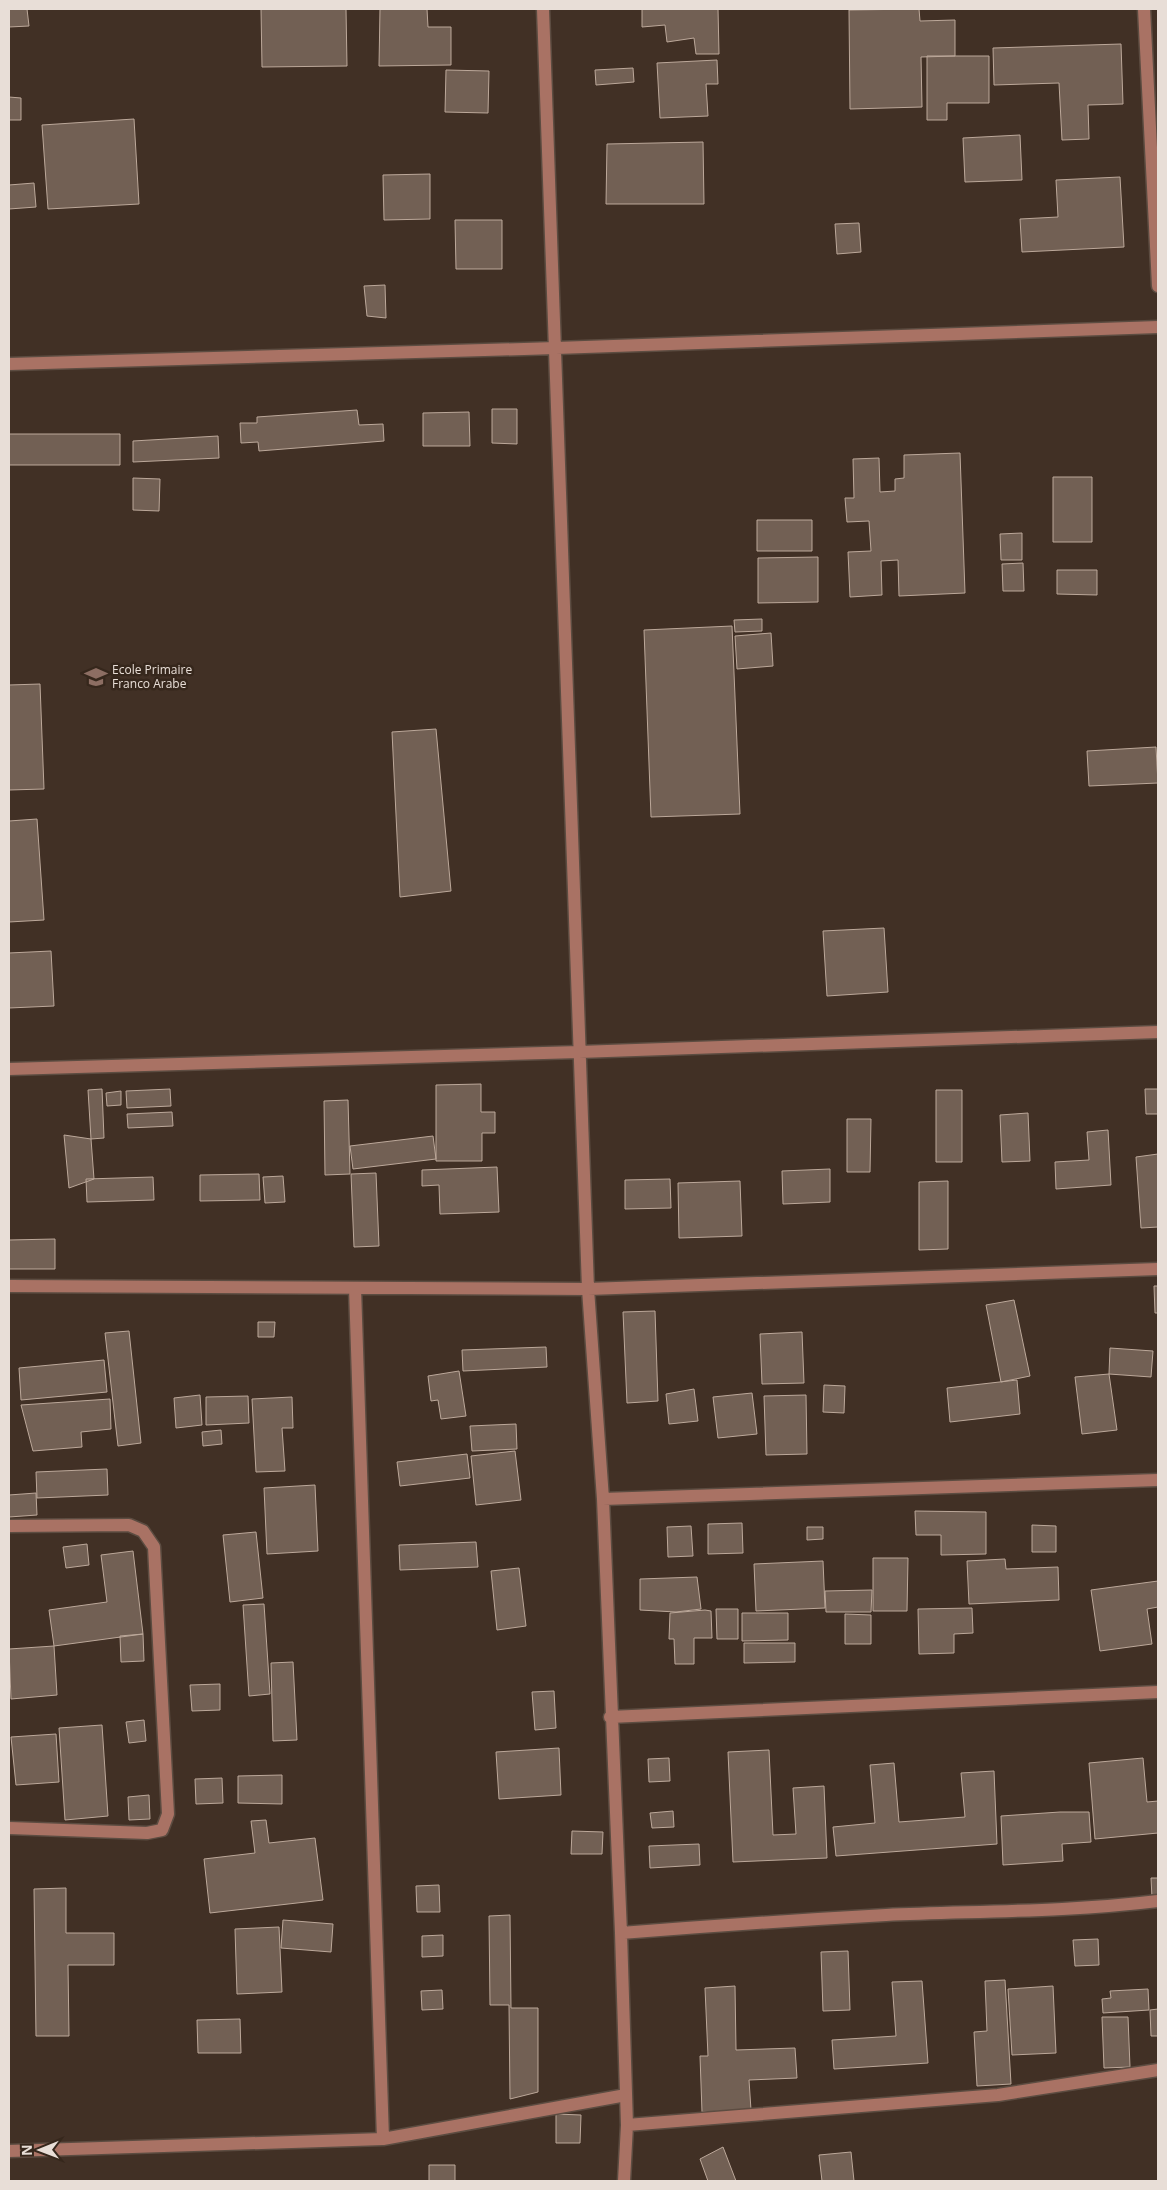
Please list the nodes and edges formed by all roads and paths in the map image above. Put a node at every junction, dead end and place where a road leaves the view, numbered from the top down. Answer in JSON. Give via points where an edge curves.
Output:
{"nodes":[{"id":1,"x":543,"y":9,"type":"edge"},
{"id":2,"x":1144,"y":9,"type":"edge"},
{"id":3,"x":1158,"y":286,"type":"edge"},
{"id":4,"x":1158,"y":327,"type":"edge"},
{"id":5,"x":556,"y":348,"type":"junction"},
{"id":6,"x":9,"y":364,"type":"edge"},
{"id":7,"x":1158,"y":1032,"type":"edge"},
{"id":8,"x":579,"y":1052,"type":"junction"},
{"id":9,"x":9,"y":1069,"type":"edge"},
{"id":10,"x":1158,"y":1269,"type":"edge"},
{"id":11,"x":9,"y":1286,"type":"edge"},
{"id":12,"x":355,"y":1288,"type":"junction"},
{"id":13,"x":588,"y":1289,"type":"junction"},
{"id":14,"x":1158,"y":1480,"type":"edge"},
{"id":15,"x":603,"y":1499,"type":"junction"},
{"id":16,"x":9,"y":1526,"type":"edge"},
{"id":17,"x":1158,"y":1692,"type":"edge"},
{"id":18,"x":610,"y":1716,"type":"junction"},
{"id":19,"x":9,"y":1828,"type":"edge"},
{"id":20,"x":1158,"y":1901,"type":"edge"},
{"id":21,"x":621,"y":1933,"type":"junction"},
{"id":22,"x":1158,"y":2070,"type":"edge"},
{"id":23,"x":626,"y":2095,"type":"junction"},
{"id":24,"x":627,"y":2125,"type":"junction"},
{"id":25,"x":383,"y":2139,"type":"junction"},
{"id":26,"x":9,"y":2151,"type":"edge"},
{"id":27,"x":624,"y":2181,"type":"edge"}],
"edges":[{"from":1,"to":5,"type":"street"},
{"from":2,"to":3,"type":"street"},
{"from":4,"to":5,"type":"street"},
{"from":5,"to":6,"type":"street"},
{"from":5,"to":8,"type":"street"},
{"from":7,"to":8,"type":"street"},
{"from":8,"to":9,"type":"street"},
{"from":8,"to":13,"type":"street"},
{"from":10,"to":13,"type":"street"},
{"from":11,"to":12,"type":"street"},
{"from":12,"to":13,"type":"street"},
{"from":12,"to":25,"type":"street"},
{"from":13,"to":15,"type":"street"},
{"from":14,"to":15,"type":"street"},
{"from":15,"to":18,"type":"street"},
{"from":16,"to":19,"type":"street","via":[[129,1525],[143,1531],[154,1547],[168,1814],[162,1830],[147,1834]]},
{"from":17,"to":18,"type":"street"},
{"from":18,"to":21,"type":"street"},
{"from":20,"to":21,"type":"street","via":[[1014,1912],[760,1922]]},
{"from":21,"to":23,"type":"street"},
{"from":22,"to":24,"type":"street","via":[[998,2094]]},
{"from":23,"to":24,"type":"street"},
{"from":23,"to":25,"type":"street"},
{"from":24,"to":27,"type":"street"},
{"from":25,"to":26,"type":"street"}]}
